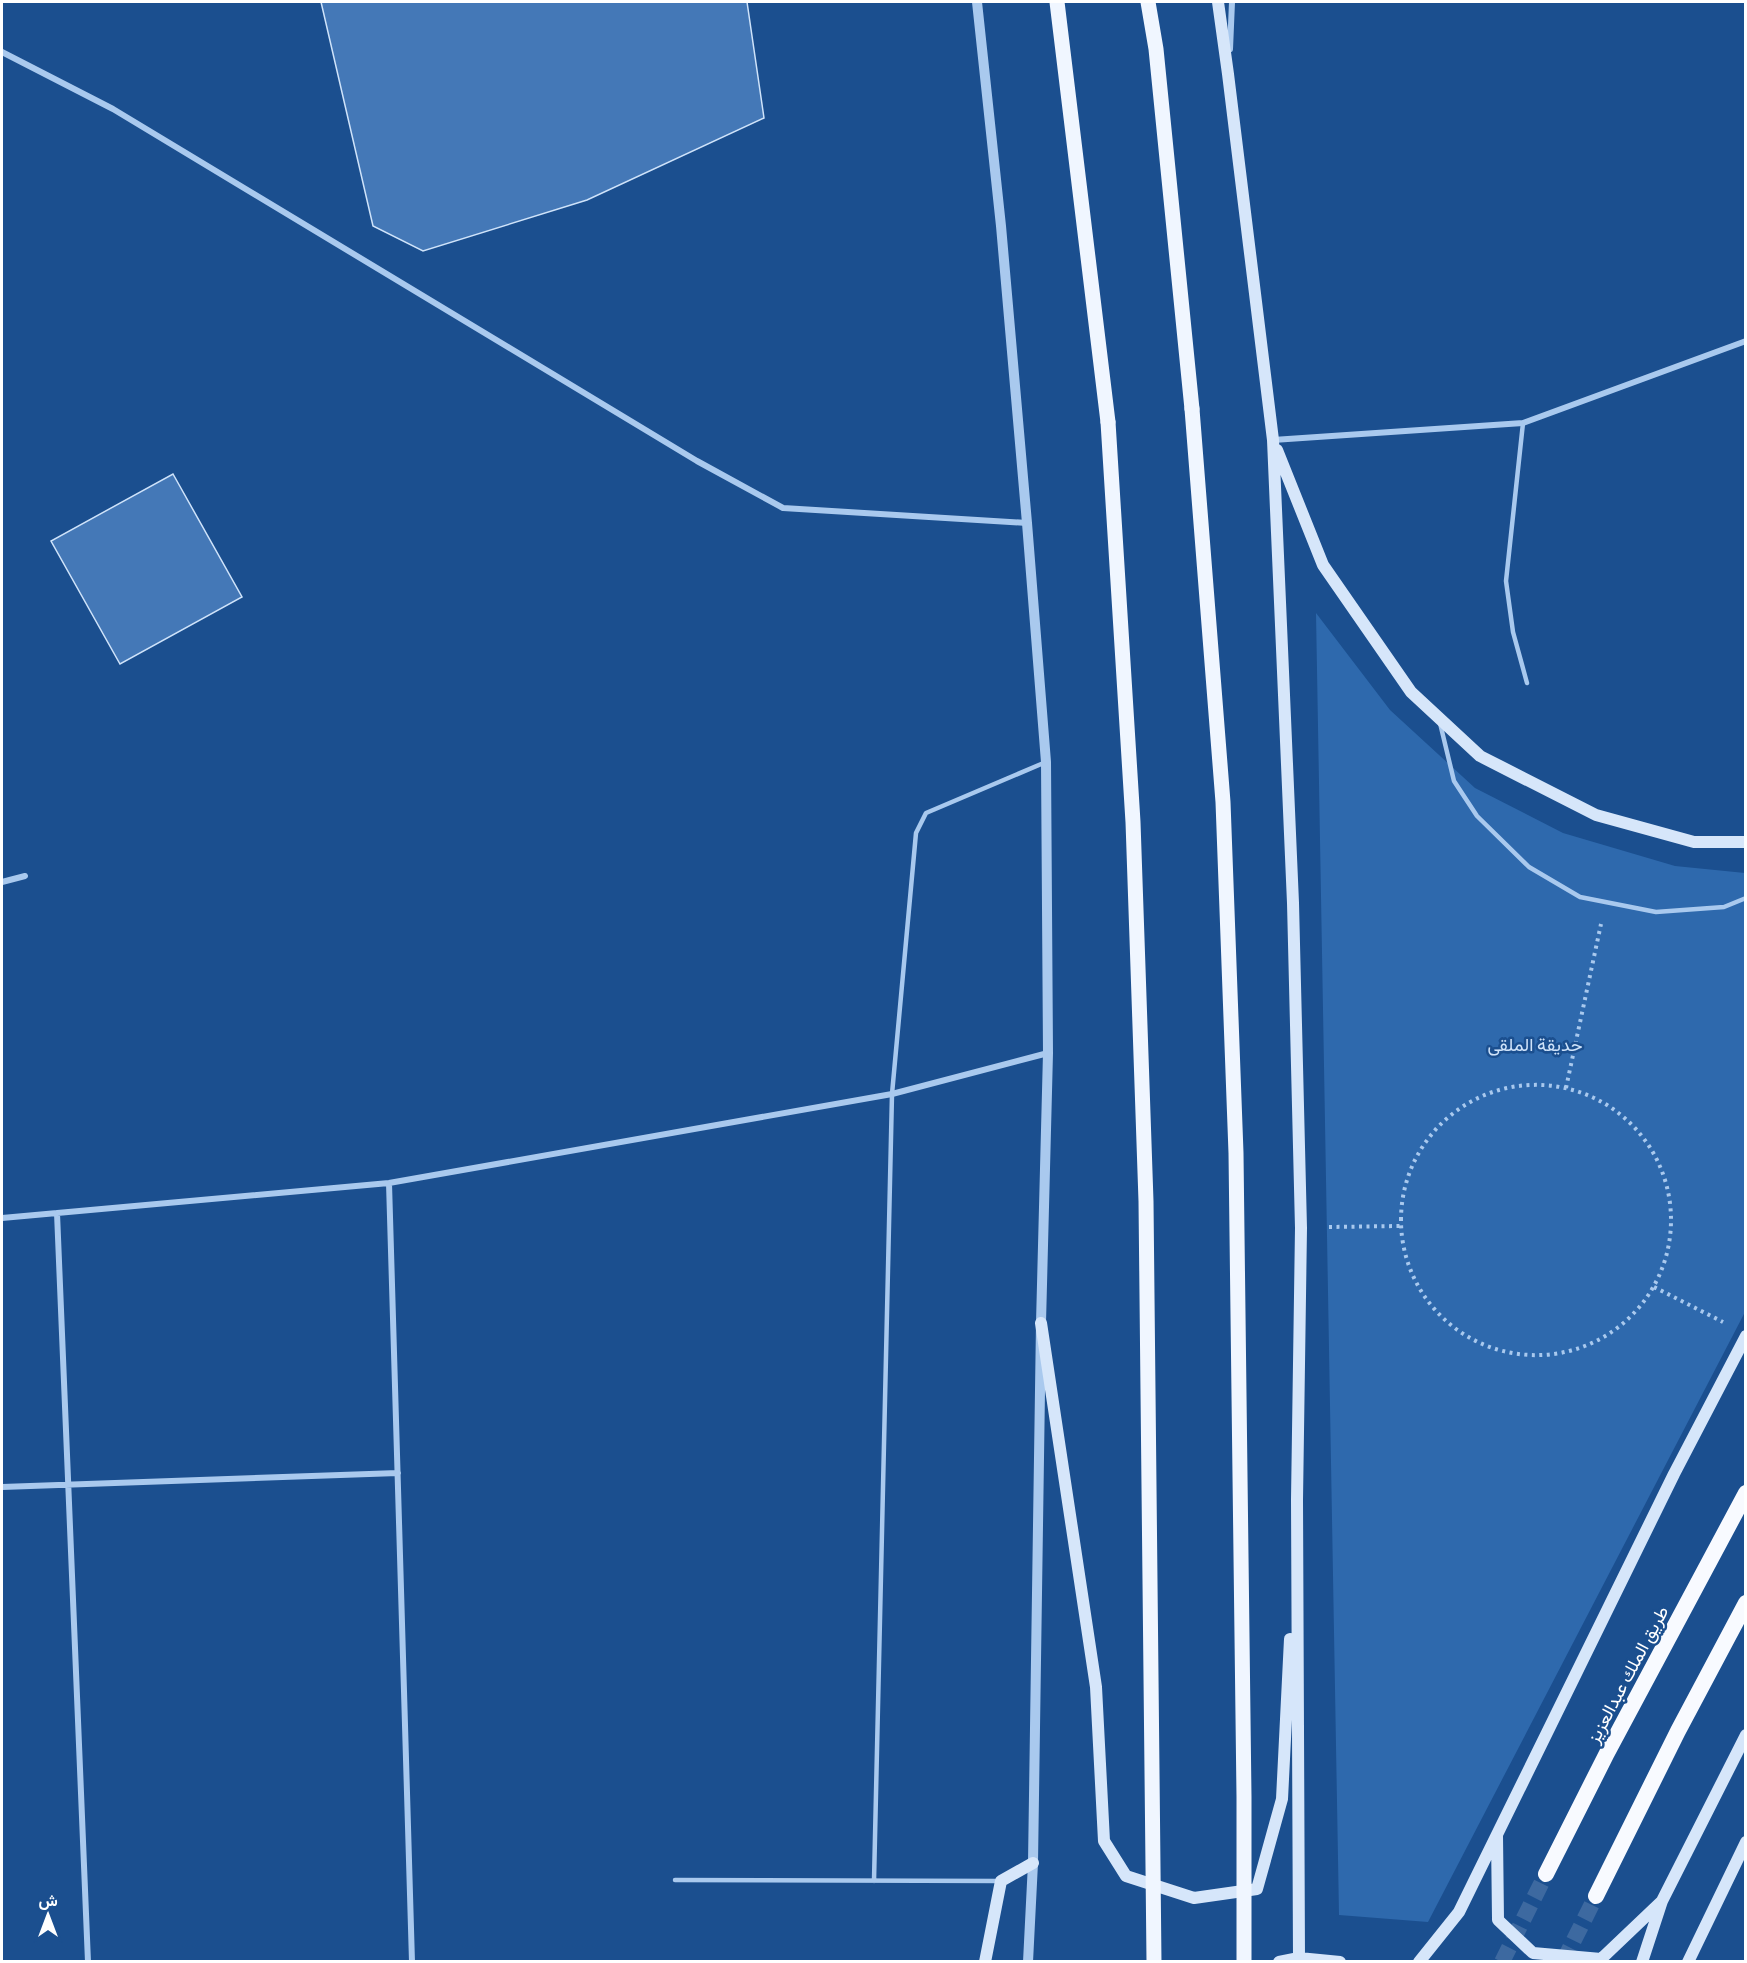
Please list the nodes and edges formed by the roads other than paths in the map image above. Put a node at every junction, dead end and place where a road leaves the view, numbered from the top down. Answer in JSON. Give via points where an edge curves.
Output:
{"nodes":[{"id":1,"x":977,"y":2,"type":"edge"},
{"id":2,"x":1057,"y":2,"type":"edge"},
{"id":3,"x":1148,"y":2,"type":"edge"},
{"id":4,"x":1218,"y":2,"type":"edge"},
{"id":5,"x":1232,"y":2,"type":"edge"},
{"id":6,"x":2,"y":52,"type":"edge"},
{"id":7,"x":1228,"y":74,"type":"junction"},
{"id":8,"x":1746,"y":340,"type":"edge"},
{"id":9,"x":1523,"y":423,"type":"junction"},
{"id":10,"x":1273,"y":440,"type":"junction"},
{"id":11,"x":1028,"y":523,"type":"junction"},
{"id":12,"x":1527,"y":683,"type":"dead end"},
{"id":13,"x":1439,"y":718,"type":"junction"},
{"id":14,"x":1046,"y":762,"type":"junction"},
{"id":15,"x":1746,"y":842,"type":"edge"},
{"id":16,"x":25,"y":876,"type":"dead end"},
{"id":17,"x":2,"y":882,"type":"edge"},
{"id":18,"x":1746,"y":898,"type":"edge"},
{"id":19,"x":1048,"y":1053,"type":"junction"},
{"id":20,"x":892,"y":1094,"type":"junction"},
{"id":21,"x":389,"y":1183,"type":"junction"},
{"id":22,"x":57,"y":1213,"type":"junction"},
{"id":23,"x":2,"y":1218,"type":"edge"},
{"id":24,"x":1041,"y":1323,"type":"junction"},
{"id":25,"x":1746,"y":1336,"type":"edge"},
{"id":26,"x":398,"y":1473,"type":"junction"},
{"id":27,"x":69,"y":1485,"type":"junction"},
{"id":28,"x":2,"y":1487,"type":"edge"},
{"id":29,"x":1746,"y":1493,"type":"edge"},
{"id":30,"x":1297,"y":1500,"type":"junction"},
{"id":31,"x":1746,"y":1603,"type":"edge"},
{"id":32,"x":1746,"y":1735,"type":"edge"},
{"id":33,"x":1497,"y":1832,"type":"junction"},
{"id":34,"x":1746,"y":1842,"type":"edge"},
{"id":35,"x":1033,"y":1863,"type":"junction"},
{"id":36,"x":1546,"y":1874,"type":"tunnel mouth"},
{"id":37,"x":675,"y":1881,"type":"dead end"},
{"id":38,"x":874,"y":1881,"type":"junction"},
{"id":39,"x":1000,"y":1881,"type":"junction"},
{"id":40,"x":1596,"y":1896,"type":"tunnel mouth"},
{"id":41,"x":1662,"y":1901,"type":"junction"},
{"id":42,"x":1299,"y":1958,"type":"junction"},
{"id":43,"x":88,"y":1962,"type":"edge"},
{"id":44,"x":412,"y":1962,"type":"edge"},
{"id":45,"x":985,"y":1962,"type":"edge"},
{"id":46,"x":1028,"y":1962,"type":"edge"},
{"id":47,"x":1154,"y":1962,"type":"edge"},
{"id":48,"x":1244,"y":1962,"type":"edge"},
{"id":49,"x":1279,"y":1962,"type":"edge"},
{"id":50,"x":1340,"y":1962,"type":"edge"},
{"id":51,"x":1419,"y":1962,"type":"edge"},
{"id":52,"x":1642,"y":1962,"type":"edge"},
{"id":53,"x":1688,"y":1962,"type":"edge"}],
"edges":[{"from":1,"to":11,"type":"street"},
{"from":2,"to":47,"type":"main road","bridge":true,"via":[[1108,422],[1132,822],[1146,1201]]},
{"from":3,"to":48,"type":"main road","bridge":true,"via":[[1192,409],[1223,802],[1236,1153]]},
{"from":4,"to":7,"type":"main road"},
{"from":5,"to":7,"type":"street"},
{"from":6,"to":11,"type":"street","via":[[123,115],[697,462],[783,508]]},
{"from":7,"to":10,"type":"main road"},
{"from":8,"to":9,"type":"street"},
{"from":9,"to":10,"type":"street"},
{"from":9,"to":12,"type":"lane","via":[[1506,581]]},
{"from":10,"to":13,"type":"main road","via":[[1323,565],[1411,692]]},
{"from":10,"to":30,"type":"main road","via":[[1293,903],[1301,1228]]},
{"from":11,"to":14,"type":"street"},
{"from":13,"to":15,"type":"main road","via":[[1480,756],[1596,815],[1694,842]]},
{"from":13,"to":18,"type":"lane","via":[[1454,781],[1477,816],[1528,867],[1580,897],[1656,912],[1724,908]]},
{"from":14,"to":19,"type":"street"},
{"from":14,"to":20,"type":"lane","via":[[926,813],[916,833]]},
{"from":16,"to":17,"type":"street"},
{"from":19,"to":20,"type":"street"},
{"from":19,"to":24,"type":"street"},
{"from":20,"to":21,"type":"street"},
{"from":20,"to":38,"type":"lane"},
{"from":21,"to":22,"type":"street"},
{"from":21,"to":26,"type":"street"},
{"from":22,"to":23,"type":"street"},
{"from":22,"to":27,"type":"street"},
{"from":24,"to":30,"type":"main road","via":[[1096,1687],[1104,1841],[1126,1876],[1194,1898],[1257,1889],[1282,1799]]},
{"from":24,"to":35,"type":"street"},
{"from":25,"to":33,"type":"main road"},
{"from":26,"to":27,"type":"street"},
{"from":26,"to":44,"type":"street"},
{"from":27,"to":28,"type":"street"},
{"from":27,"to":43,"type":"street"},
{"from":29,"to":36,"type":"highway","name":"طريق الملك عبدالعزيز"},
{"from":30,"to":42,"type":"main road"},
{"from":31,"to":40,"type":"highway"},
{"from":32,"to":41,"type":"main road"},
{"from":33,"to":41,"type":"main road","via":[[1498,1920],[1533,1953],[1601,1959]]},
{"from":33,"to":51,"type":"main road","via":[[1459,1912]]},
{"from":34,"to":53,"type":"main road"},
{"from":35,"to":39,"type":"main road"},
{"from":35,"to":46,"type":"street"},
{"from":37,"to":38,"type":"lane"},
{"from":38,"to":39,"type":"lane"},
{"from":39,"to":45,"type":"main road"},
{"from":41,"to":52,"type":"main road"},
{"from":42,"to":49,"type":"main road"},
{"from":42,"to":50,"type":"main road"}]}
